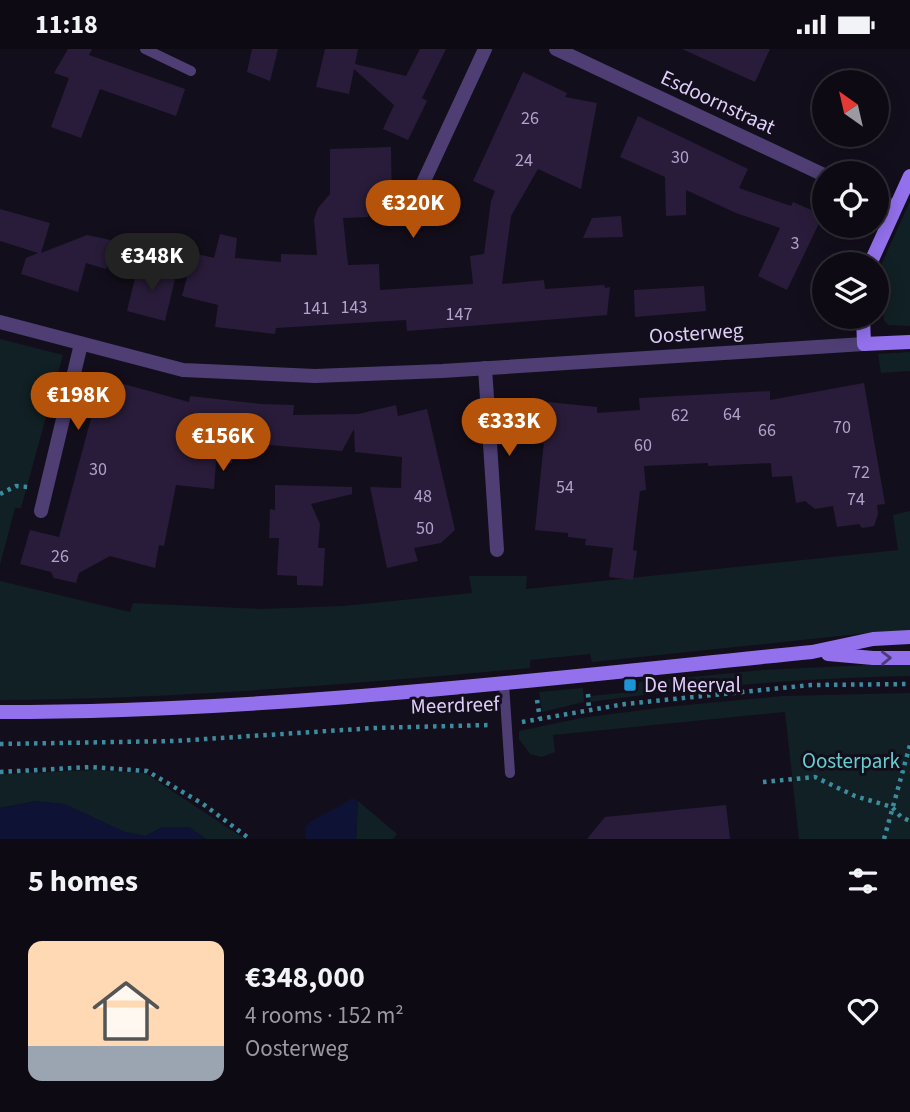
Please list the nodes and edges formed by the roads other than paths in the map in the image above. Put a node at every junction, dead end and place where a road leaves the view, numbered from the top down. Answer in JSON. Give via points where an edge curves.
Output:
{"nodes":[{"id":1,"x":145,"y":49,"type":"edge"},
{"id":2,"x":485,"y":49,"type":"edge"},
{"id":3,"x":556,"y":49,"type":"edge"},
{"id":4,"x":191,"y":71,"type":"dead end"},
{"id":5,"x":812,"y":169,"type":"edge"},
{"id":6,"x":910,"y":176,"type":"edge"},
{"id":7,"x":889,"y":205,"type":"edge"},
{"id":8,"x":894,"y":207,"type":"junction"},
{"id":9,"x":424,"y":208,"type":"dead end"},
{"id":10,"x":875,"y":252,"type":"edge"},
{"id":11,"x":0,"y":322,"type":"edge"},
{"id":12,"x":863,"y":329,"type":"edge"},
{"id":13,"x":910,"y":342,"type":"edge"},
{"id":14,"x":81,"y":344,"type":"junction"},
{"id":15,"x":864,"y":344,"type":"junction"},
{"id":16,"x":485,"y":367,"type":"junction"},
{"id":17,"x":41,"y":511,"type":"dead end"},
{"id":18,"x":497,"y":550,"type":"dead end"},
{"id":19,"x":910,"y":637,"type":"edge"},
{"id":20,"x":812,"y":652,"type":"junction"},
{"id":21,"x":910,"y":658,"type":"edge"},
{"id":22,"x":504,"y":684,"type":"junction"},
{"id":23,"x":0,"y":712,"type":"edge"},
{"id":24,"x":510,"y":773,"type":"dead end"}],
"edges":[{"from":1,"to":4,"type":"lane"},
{"from":2,"to":9,"type":"street","via":[[422,185]]},
{"from":3,"to":5,"type":"street","name":"Esdoornstraat"},
{"from":6,"to":8,"type":"street"},
{"from":7,"to":8,"type":"street"},
{"from":8,"to":10,"type":"street"},
{"from":11,"to":14,"type":"street","name":"Oosterweg"},
{"from":12,"to":15,"type":"street"},
{"from":13,"to":15,"type":"street","name":"Oosterweg"},
{"from":14,"to":16,"type":"street","name":"Oosterweg","via":[[183,370],[315,376]]},
{"from":14,"to":17,"type":"street"},
{"from":15,"to":16,"type":"street","name":"Oosterweg"},
{"from":16,"to":18,"type":"street"},
{"from":19,"to":20,"type":"street","name":"Meerdreef","via":[[873,639]]},
{"from":20,"to":21,"type":"street","name":"Meerdreef","one_way":true},
{"from":20,"to":22,"type":"street","name":"Meerdreef"},
{"from":22,"to":23,"type":"street","name":"Meerdreef","via":[[211,707]]},
{"from":22,"to":24,"type":"lane"}]}
